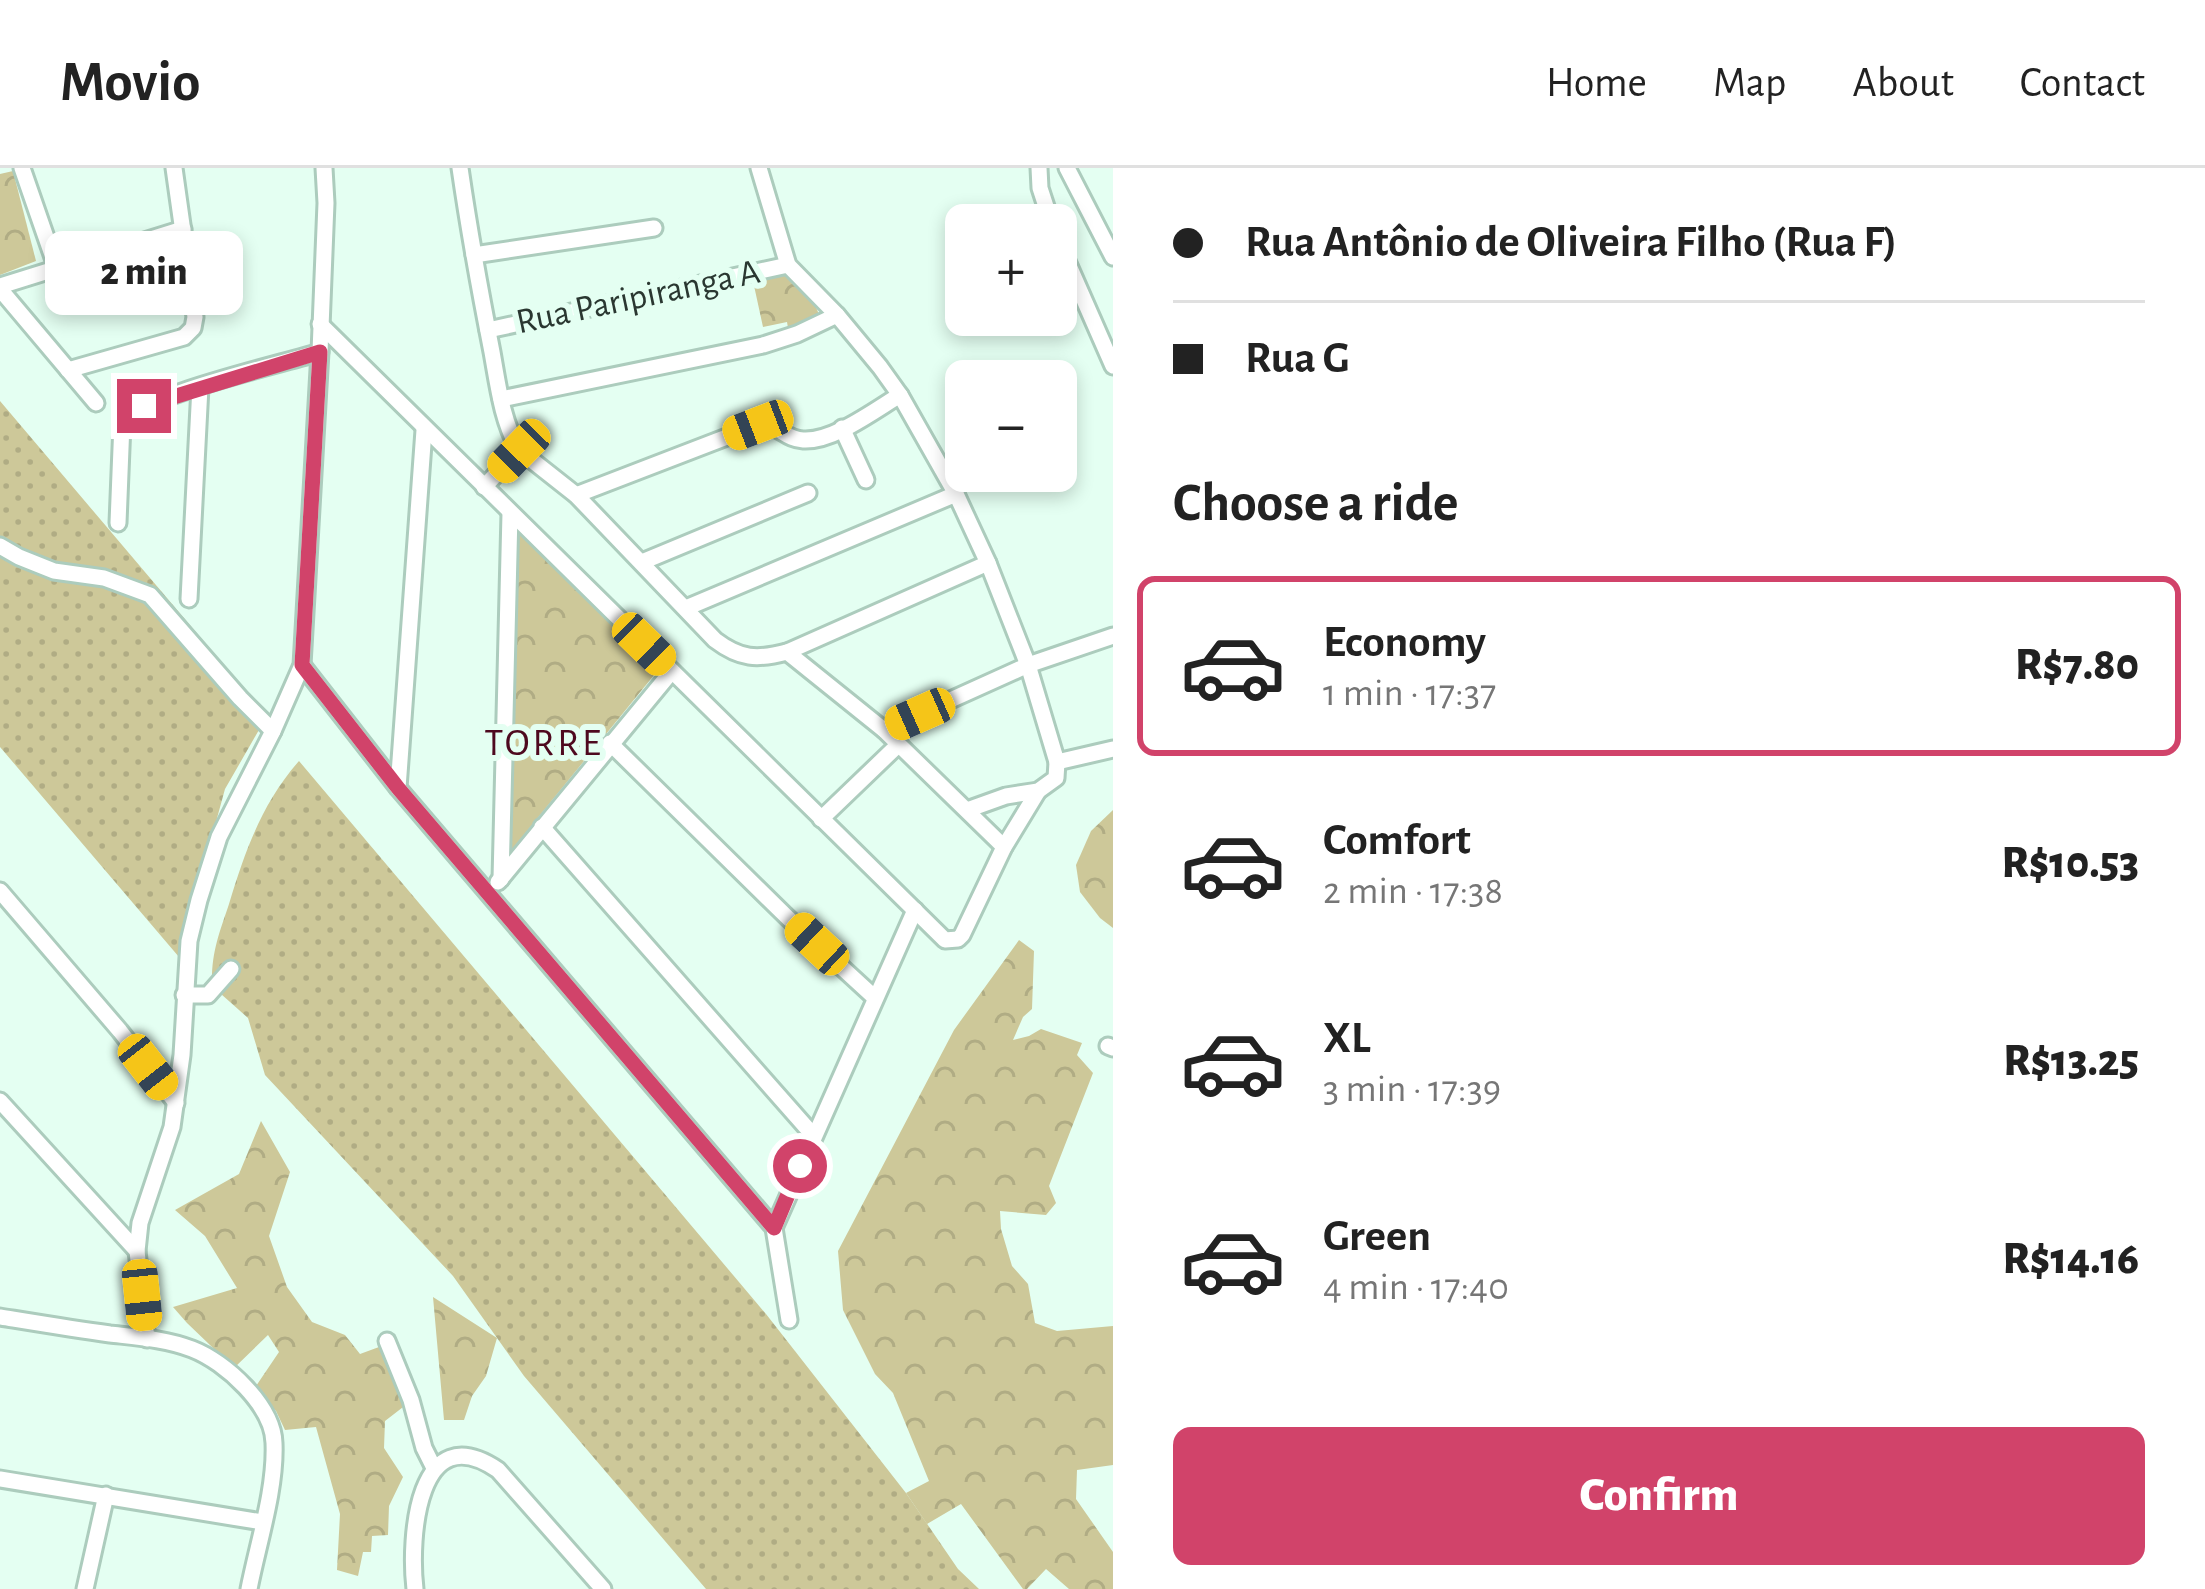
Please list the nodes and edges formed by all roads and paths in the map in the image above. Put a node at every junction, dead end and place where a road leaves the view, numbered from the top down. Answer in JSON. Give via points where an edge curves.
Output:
{"nodes":[{"id":1,"x":22,"y":168,"type":"edge"},
{"id":2,"x":174,"y":168,"type":"edge"},
{"id":3,"x":324,"y":168,"type":"edge"},
{"id":4,"x":460,"y":168,"type":"edge"},
{"id":5,"x":759,"y":168,"type":"edge"},
{"id":6,"x":1039,"y":168,"type":"edge"},
{"id":7,"x":1067,"y":168,"type":"edge"},
{"id":8,"x":1045,"y":204,"type":"edge"},
{"id":9,"x":654,"y":228,"type":"dead end"},
{"id":10,"x":183,"y":230,"type":"junction"},
{"id":11,"x":474,"y":255,"type":"junction"},
{"id":12,"x":1113,"y":257,"type":"edge"},
{"id":13,"x":788,"y":265,"type":"junction"},
{"id":14,"x":57,"y":269,"type":"junction"},
{"id":15,"x":1077,"y":284,"type":"edge"},
{"id":16,"x":0,"y":288,"type":"edge"},
{"id":17,"x":837,"y":315,"type":"junction"},
{"id":18,"x":320,"y":324,"type":"junction"},
{"id":19,"x":488,"y":330,"type":"junction"},
{"id":20,"x":320,"y":352,"type":"junction"},
{"id":21,"x":1113,"y":366,"type":"edge"},
{"id":22,"x":68,"y":370,"type":"junction"},
{"id":23,"x":200,"y":387,"type":"junction"},
{"id":24,"x":900,"y":395,"type":"junction"},
{"id":25,"x":501,"y":399,"type":"junction"},
{"id":26,"x":96,"y":403,"type":"dead end"},
{"id":27,"x":842,"y":428,"type":"junction"},
{"id":28,"x":424,"y":430,"type":"junction"},
{"id":29,"x":519,"y":451,"type":"junction"},
{"id":30,"x":866,"y":480,"type":"dead end"},
{"id":31,"x":484,"y":487,"type":"junction"},
{"id":32,"x":808,"y":493,"type":"dead end"},
{"id":33,"x":956,"y":494,"type":"junction"},
{"id":34,"x":576,"y":495,"type":"junction"},
{"id":35,"x":510,"y":513,"type":"junction"},
{"id":36,"x":118,"y":523,"type":"dead end"},
{"id":37,"x":0,"y":546,"type":"edge"},
{"id":38,"x":642,"y":562,"type":"junction"},
{"id":39,"x":988,"y":563,"type":"junction"},
{"id":40,"x":189,"y":599,"type":"dead end"},
{"id":41,"x":686,"y":608,"type":"junction"},
{"id":42,"x":1113,"y":636,"type":"edge"},
{"id":43,"x":787,"y":652,"type":"junction"},
{"id":44,"x":302,"y":665,"type":"junction"},
{"id":45,"x":1028,"y":665,"type":"junction"},
{"id":46,"x":672,"y":671,"type":"junction"},
{"id":47,"x":884,"y":730,"type":"junction"},
{"id":48,"x":273,"y":731,"type":"junction"},
{"id":49,"x":610,"y":743,"type":"junction"},
{"id":50,"x":898,"y":745,"type":"junction"},
{"id":51,"x":1113,"y":749,"type":"edge"},
{"id":52,"x":1058,"y":762,"type":"junction"},
{"id":53,"x":1044,"y":787,"type":"junction"},
{"id":54,"x":398,"y":788,"type":"junction"},
{"id":55,"x":967,"y":810,"type":"junction"},
{"id":56,"x":821,"y":819,"type":"junction"},
{"id":57,"x":542,"y":827,"type":"junction"},
{"id":58,"x":1004,"y":847,"type":"junction"},
{"id":59,"x":501,"y":879,"type":"junction"},
{"id":60,"x":0,"y":891,"type":"edge"},
{"id":61,"x":488,"y":893,"type":"junction"},
{"id":62,"x":914,"y":910,"type":"junction"},
{"id":63,"x":231,"y":969,"type":"dead end"},
{"id":64,"x":184,"y":995,"type":"junction"},
{"id":65,"x":874,"y":997,"type":"junction"},
{"id":66,"x":0,"y":1101,"type":"edge"},
{"id":67,"x":176,"y":1103,"type":"junction"},
{"id":68,"x":813,"y":1136,"type":"junction"},
{"id":69,"x":774,"y":1228,"type":"junction"},
{"id":70,"x":137,"y":1251,"type":"junction"},
{"id":71,"x":0,"y":1317,"type":"edge"},
{"id":72,"x":789,"y":1320,"type":"dead end"},
{"id":73,"x":147,"y":1339,"type":"junction"},
{"id":74,"x":387,"y":1341,"type":"dead end"},
{"id":75,"x":434,"y":1468,"type":"junction"},
{"id":76,"x":0,"y":1479,"type":"edge"},
{"id":77,"x":106,"y":1495,"type":"junction"},
{"id":78,"x":262,"y":1522,"type":"junction"},
{"id":79,"x":85,"y":1589,"type":"edge"},
{"id":80,"x":249,"y":1589,"type":"edge"},
{"id":81,"x":415,"y":1589,"type":"edge"},
{"id":82,"x":602,"y":1589,"type":"edge"}],
"edges":[{"from":1,"to":14,"type":"street"},
{"from":2,"to":10,"type":"street"},
{"from":3,"to":18,"type":"street"},
{"from":4,"to":11,"type":"street"},
{"from":5,"to":13,"type":"street"},
{"from":6,"to":8,"type":"street"},
{"from":7,"to":12,"type":"street"},
{"from":9,"to":11,"type":"street"},
{"from":10,"to":14,"type":"street"},
{"from":10,"to":22,"type":"street","via":[[194,328]]},
{"from":11,"to":19,"type":"street"},
{"from":13,"to":17,"type":"street"},
{"from":13,"to":19,"type":"street","name":"Rua Paripiranga A"},
{"from":14,"to":16,"type":"street"},
{"from":15,"to":21,"type":"street"},
{"from":16,"to":22,"type":"street"},
{"from":17,"to":24,"type":"street"},
{"from":17,"to":25,"type":"street","via":[[763,346]]},
{"from":18,"to":20,"type":"street"},
{"from":18,"to":28,"type":"street"},
{"from":19,"to":25,"type":"street"},
{"from":20,"to":23,"type":"street"},
{"from":20,"to":44,"type":"street"},
{"from":22,"to":26,"type":"street"},
{"from":23,"to":36,"type":"street","via":[[144,406],[122,423]]},
{"from":23,"to":40,"type":"street"},
{"from":24,"to":27,"type":"street"},
{"from":24,"to":33,"type":"street"},
{"from":25,"to":29,"type":"street"},
{"from":27,"to":30,"type":"street"},
{"from":27,"to":34,"type":"street","via":[[807,441],[758,425]]},
{"from":28,"to":31,"type":"street"},
{"from":28,"to":54,"type":"street"},
{"from":29,"to":31,"type":"street"},
{"from":29,"to":34,"type":"street"},
{"from":31,"to":35,"type":"street"},
{"from":32,"to":38,"type":"street"},
{"from":33,"to":39,"type":"street"},
{"from":33,"to":41,"type":"street"},
{"from":34,"to":38,"type":"street"},
{"from":35,"to":46,"type":"street"},
{"from":35,"to":59,"type":"street"},
{"from":37,"to":48,"type":"street","via":[[54,571],[150,595]]},
{"from":38,"to":41,"type":"street"},
{"from":39,"to":43,"type":"street"},
{"from":39,"to":45,"type":"street"},
{"from":41,"to":43,"type":"street","via":[[732,653]]},
{"from":42,"to":45,"type":"street"},
{"from":43,"to":47,"type":"street"},
{"from":44,"to":48,"type":"street"},
{"from":44,"to":54,"type":"street"},
{"from":45,"to":47,"type":"street"},
{"from":45,"to":52,"type":"street"},
{"from":46,"to":49,"type":"street"},
{"from":46,"to":56,"type":"street"},
{"from":47,"to":50,"type":"street"},
{"from":48,"to":64,"type":"street","via":[[219,836],[189,941]]},
{"from":49,"to":57,"type":"street"},
{"from":49,"to":65,"type":"street"},
{"from":50,"to":55,"type":"street"},
{"from":50,"to":56,"type":"street"},
{"from":51,"to":52,"type":"street"},
{"from":52,"to":53,"type":"street","via":[[1056,778]]},
{"from":53,"to":55,"type":"street"},
{"from":53,"to":58,"type":"street"},
{"from":54,"to":61,"type":"street"},
{"from":55,"to":58,"type":"street"},
{"from":56,"to":62,"type":"street"},
{"from":57,"to":59,"type":"street"},
{"from":57,"to":68,"type":"street"},
{"from":58,"to":62,"type":"street","via":[[958,939],[945,940]]},
{"from":59,"to":61,"type":"street"},
{"from":60,"to":67,"type":"street"},
{"from":61,"to":69,"type":"street"},
{"from":62,"to":65,"type":"street"},
{"from":63,"to":64,"type":"street","via":[[208,995]]},
{"from":64,"to":67,"type":"street"},
{"from":65,"to":68,"type":"street"},
{"from":66,"to":70,"type":"street"},
{"from":67,"to":70,"type":"street"},
{"from":68,"to":69,"type":"street"},
{"from":69,"to":72,"type":"street"},
{"from":70,"to":73,"type":"street"},
{"from":71,"to":73,"type":"street"},
{"from":73,"to":78,"type":"street","via":[[205,1356],[266,1410],[274,1442]]},
{"from":74,"to":75,"type":"street"},
{"from":75,"to":81,"type":"street","via":[[415,1520]]},
{"from":75,"to":82,"type":"street","via":[[469,1456],[498,1470]]},
{"from":76,"to":77,"type":"street"},
{"from":77,"to":78,"type":"street"},
{"from":77,"to":79,"type":"street"},
{"from":78,"to":80,"type":"street"}]}
